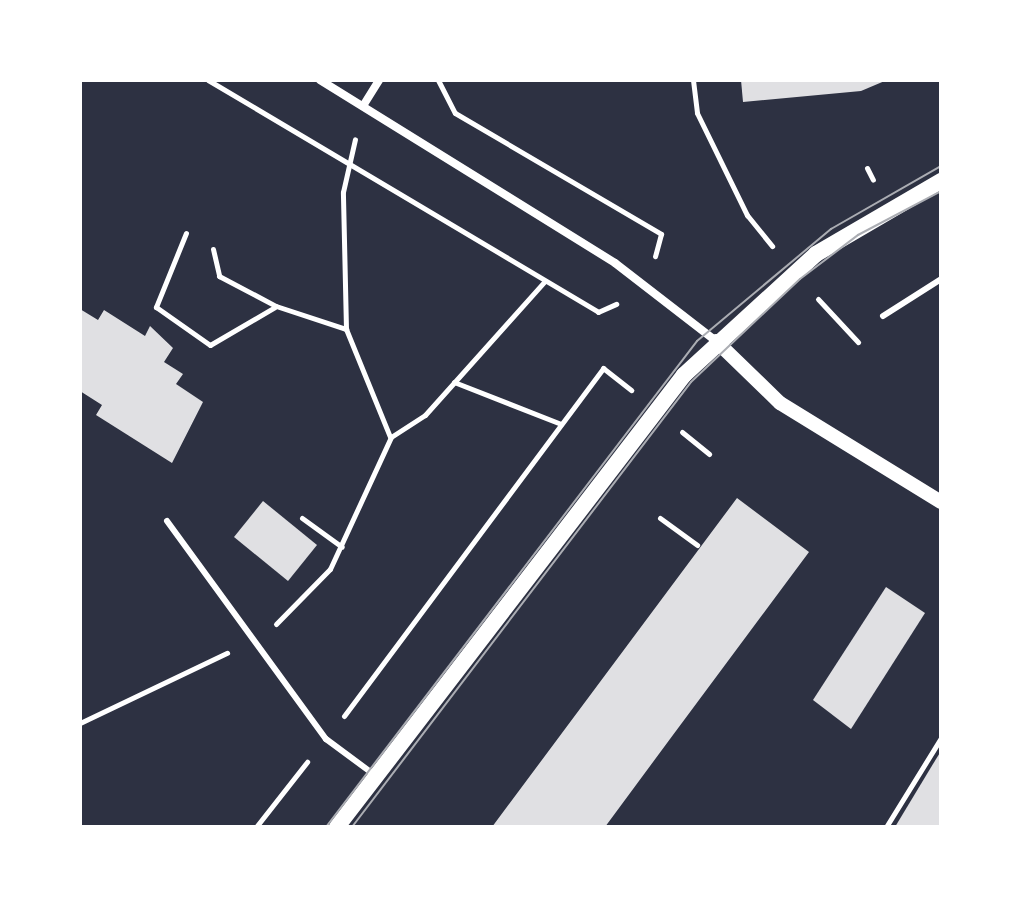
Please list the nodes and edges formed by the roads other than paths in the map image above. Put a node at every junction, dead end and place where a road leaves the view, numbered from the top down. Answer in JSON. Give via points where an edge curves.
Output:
{"nodes":[{"id":1,"x":320,"y":80,"type":"edge"},
{"id":2,"x":379,"y":80,"type":"edge"},
{"id":3,"x":363,"y":106,"type":"junction"},
{"id":4,"x":941,"y":181,"type":"edge"},
{"id":5,"x":941,"y":279,"type":"edge"},
{"id":6,"x":883,"y":316,"type":"dead end"},
{"id":7,"x":716,"y":341,"type":"junction"},
{"id":8,"x":941,"y":502,"type":"edge"},
{"id":9,"x":167,"y":521,"type":"dead end"},
{"id":10,"x":376,"y":776,"type":"junction"},
{"id":11,"x":337,"y":827,"type":"edge"}],
"edges":[{"from":1,"to":3,"type":"street"},
{"from":2,"to":3,"type":"street"},
{"from":3,"to":7,"type":"street","via":[[638,278]]},
{"from":4,"to":7,"type":"main road","via":[[816,254]]},
{"from":5,"to":6,"type":"lane"},
{"from":7,"to":8,"type":"street","via":[[780,403]]},
{"from":7,"to":10,"type":"main road","via":[[655,409]]},
{"from":9,"to":10,"type":"lane","via":[[326,739]]},
{"from":10,"to":11,"type":"main road"}]}
